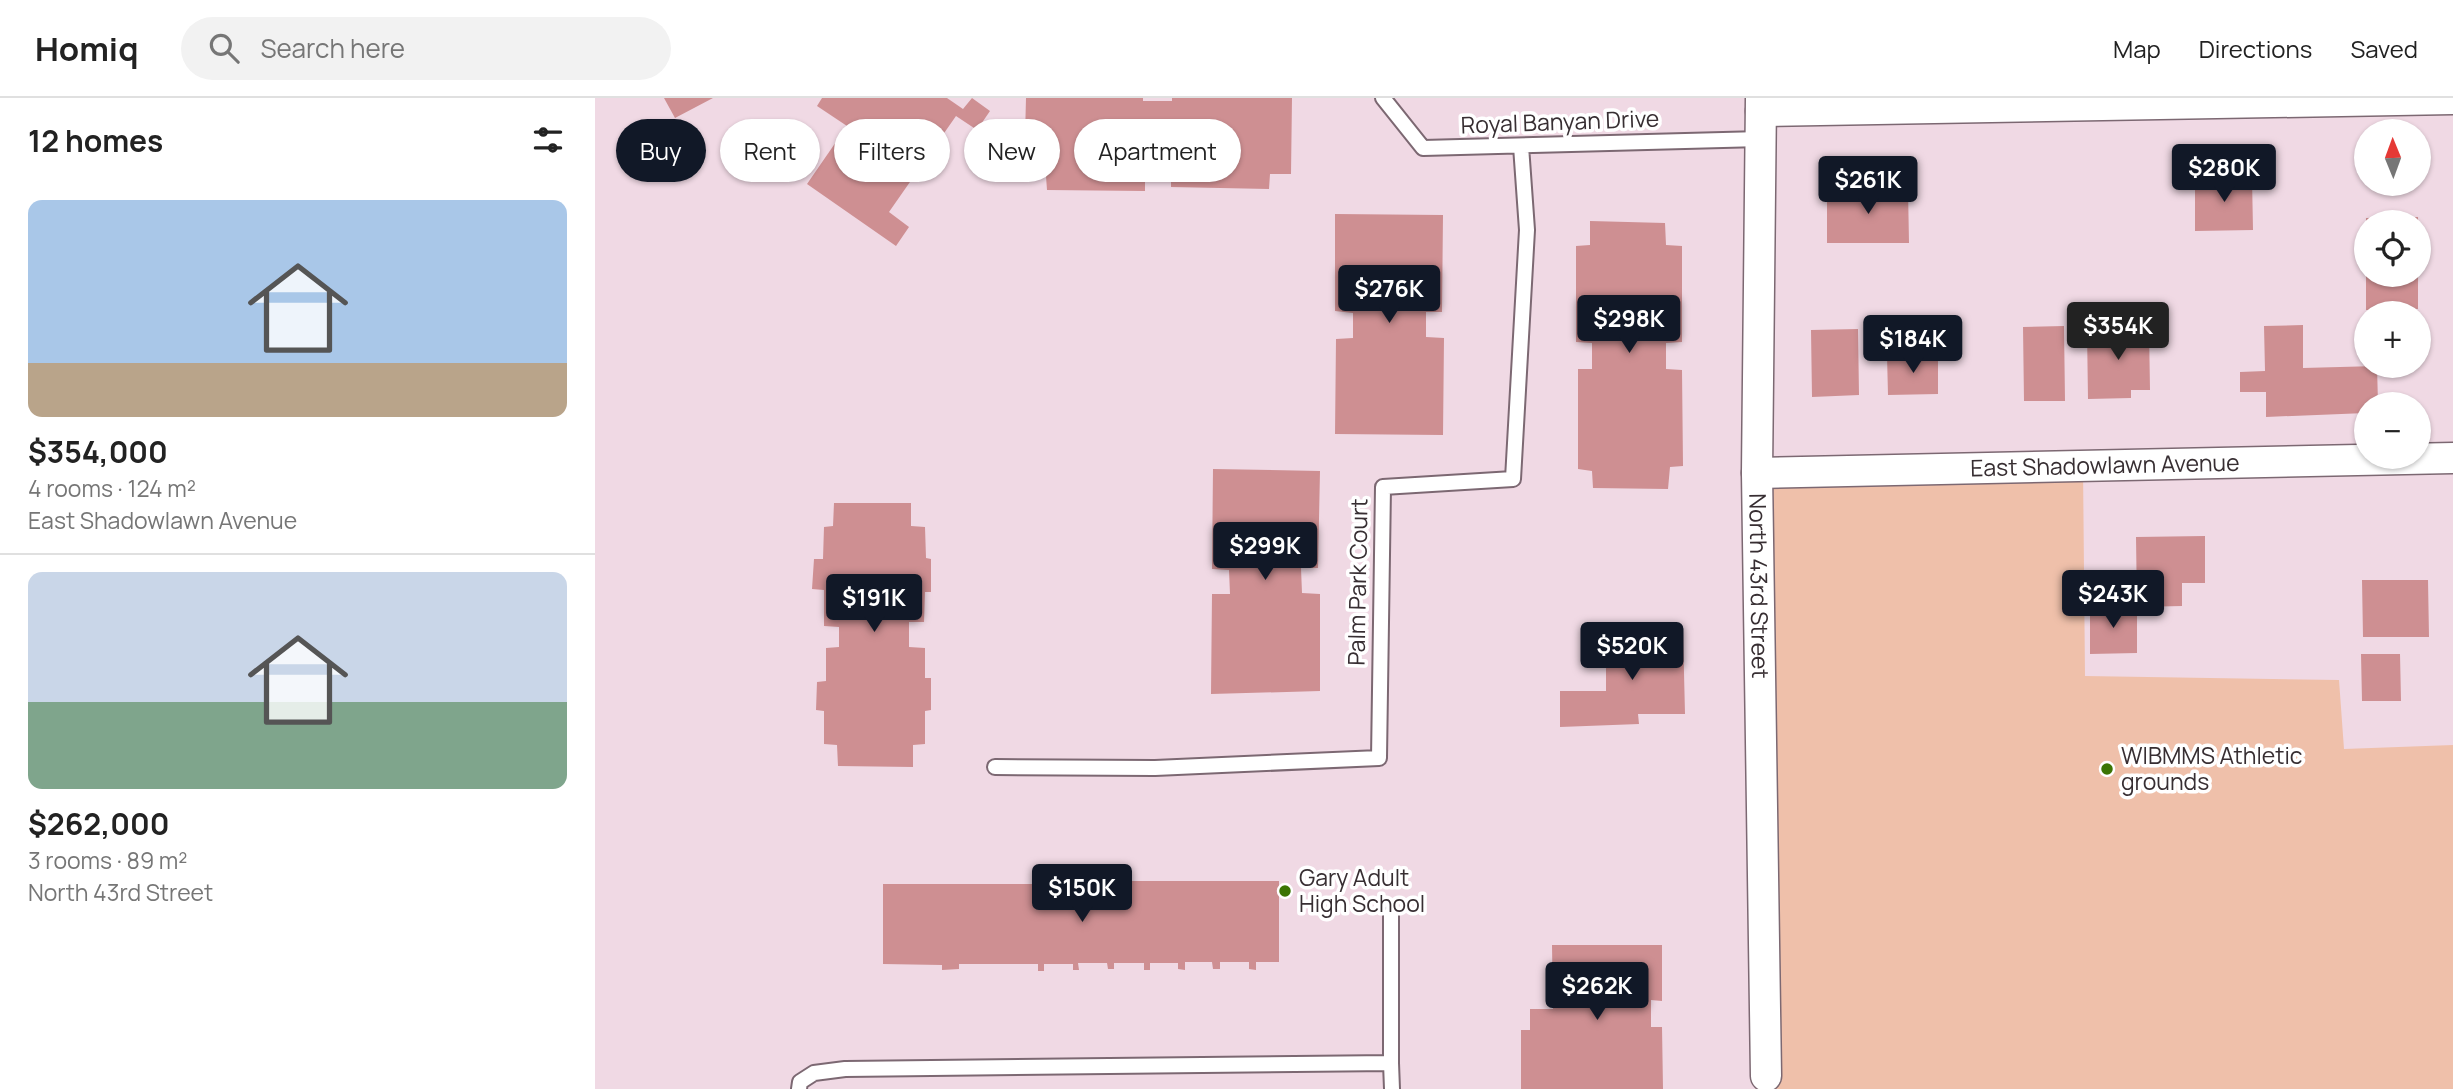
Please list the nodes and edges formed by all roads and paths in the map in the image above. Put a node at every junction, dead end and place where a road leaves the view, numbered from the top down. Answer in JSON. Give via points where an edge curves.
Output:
{"nodes":[{"id":1,"x":1383,"y":98,"type":"edge"},
{"id":2,"x":2453,"y":99,"type":"edge"},
{"id":3,"x":1761,"y":116,"type":"edge"},
{"id":4,"x":1521,"y":146,"type":"junction"},
{"id":5,"x":2453,"y":458,"type":"edge"},
{"id":6,"x":1757,"y":473,"type":"junction"},
{"id":7,"x":995,"y":767,"type":"dead end"},
{"id":8,"x":1391,"y":914,"type":"dead end"},
{"id":9,"x":1391,"y":1063,"type":"junction"},
{"id":10,"x":1766,"y":1076,"type":"dead end"},
{"id":11,"x":799,"y":1089,"type":"edge"},
{"id":12,"x":1392,"y":1089,"type":"edge"}],
"edges":[{"from":1,"to":4,"type":"lane","name":"Royal Banyan Drive","via":[[1423,148]]},
{"from":2,"to":3,"type":"street"},
{"from":3,"to":4,"type":"lane","name":"Royal Banyan Drive"},
{"from":3,"to":6,"type":"street","name":"North 43rd Street"},
{"from":4,"to":7,"type":"lane","name":"Palm Park Court","via":[[1527,230],[1513,479],[1383,487],[1378,758],[1155,768]]},
{"from":5,"to":6,"type":"street","name":"East Shadowlawn Avenue"},
{"from":6,"to":10,"type":"street","name":"North 43rd Street"},
{"from":8,"to":9,"type":"lane"},
{"from":9,"to":11,"type":"lane","via":[[845,1069],[814,1073],[800,1082]]},
{"from":9,"to":12,"type":"lane"}]}
